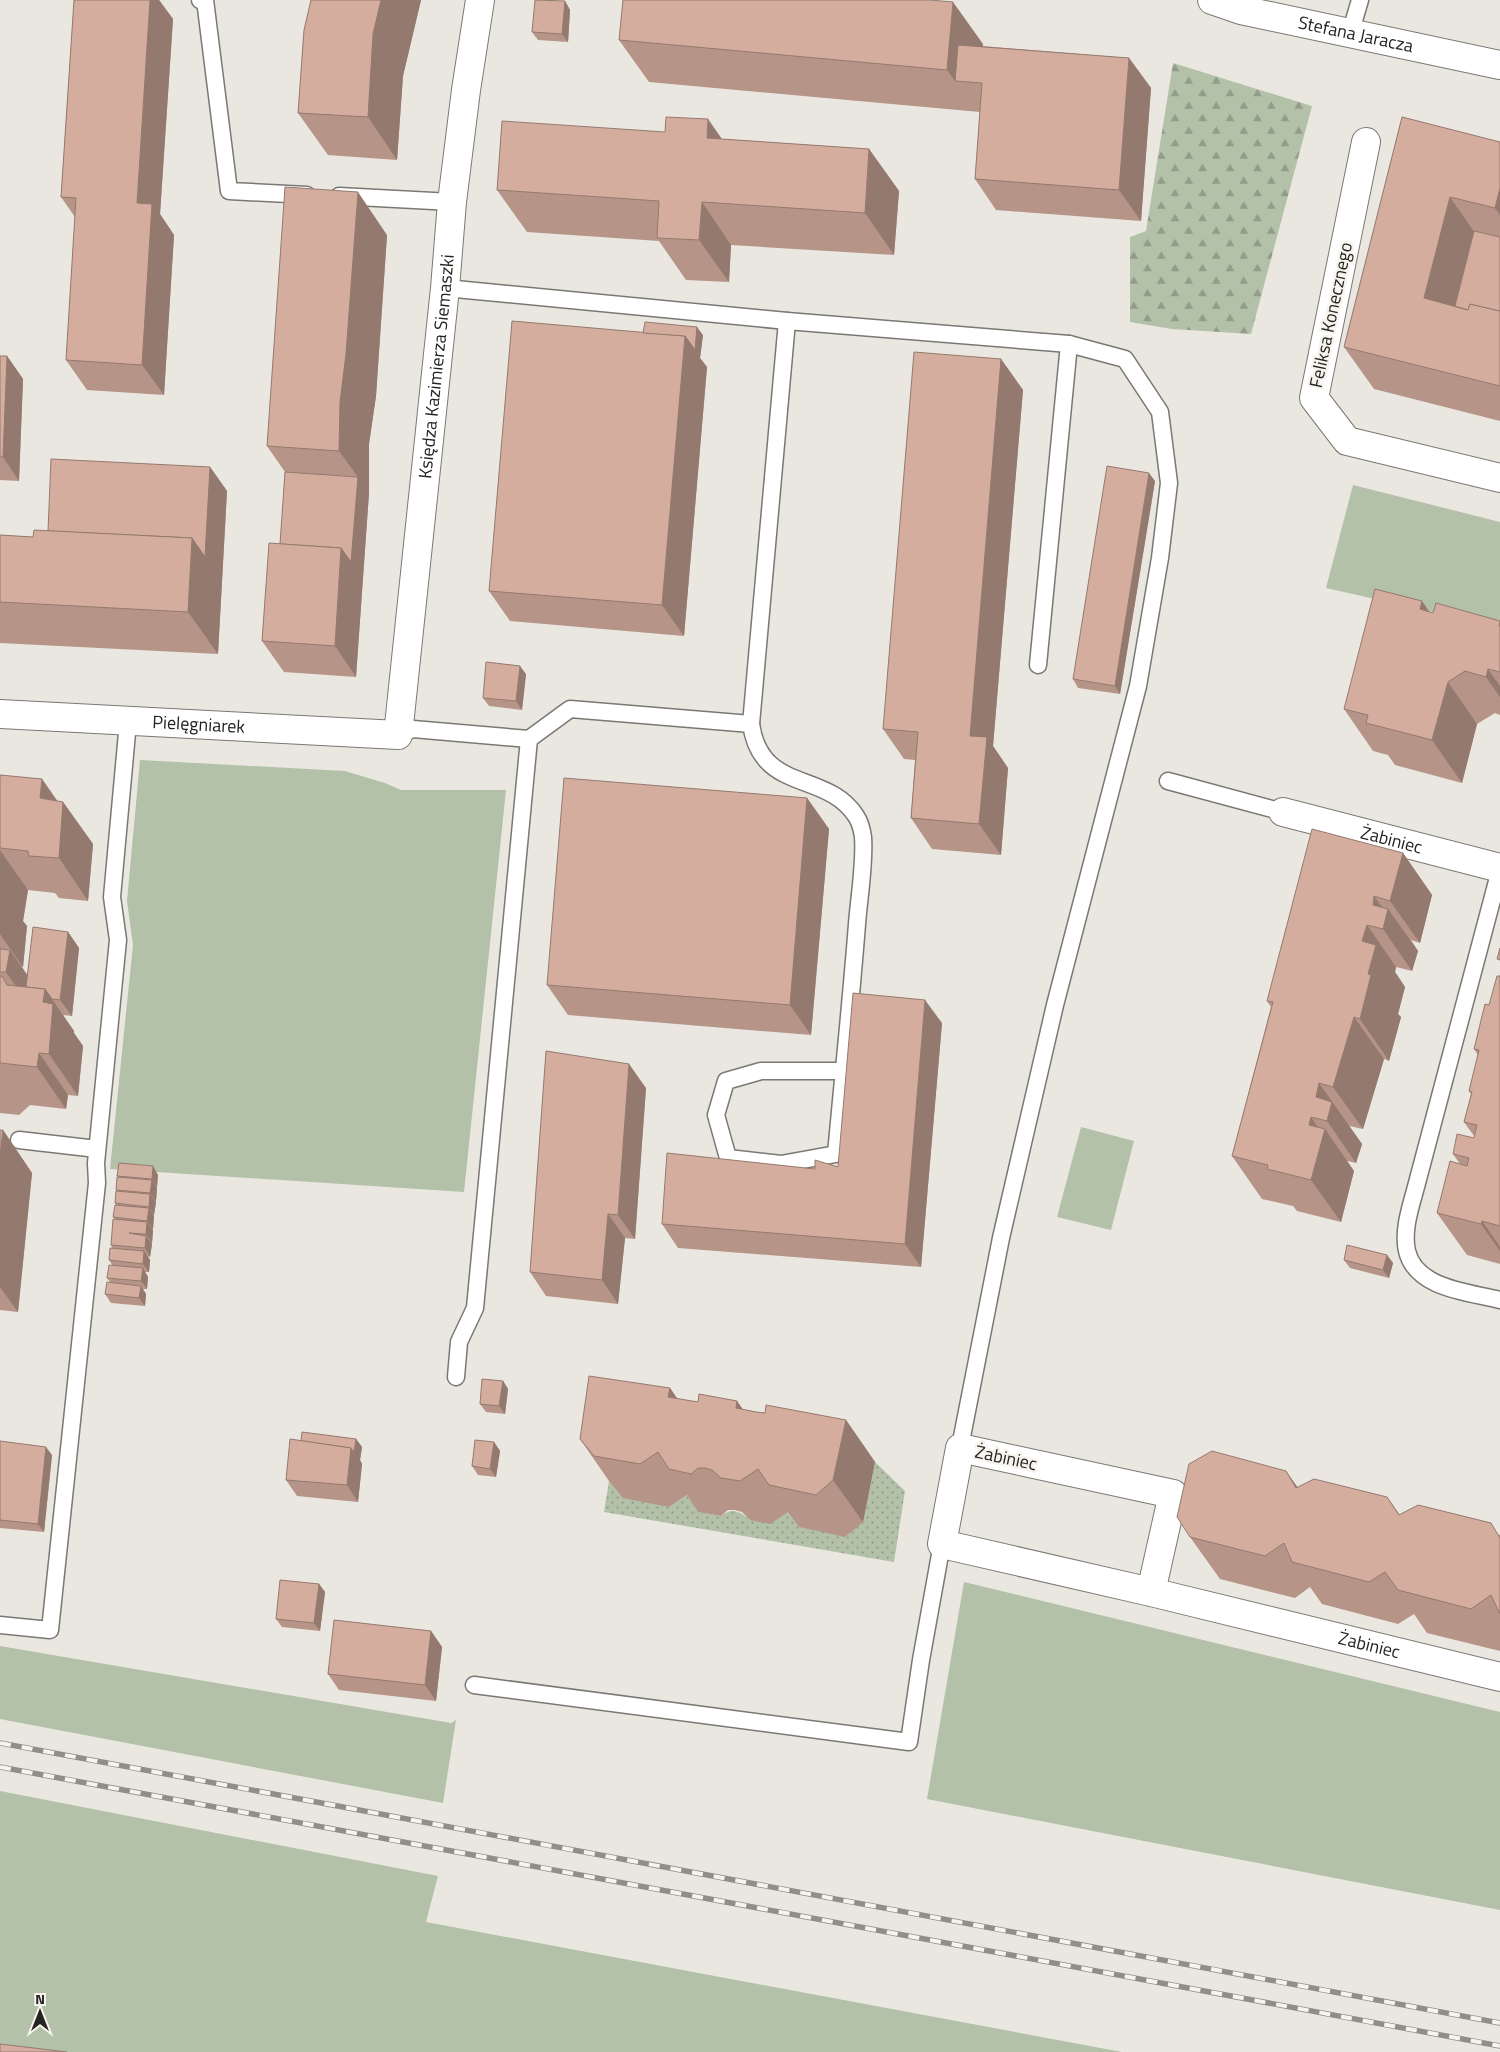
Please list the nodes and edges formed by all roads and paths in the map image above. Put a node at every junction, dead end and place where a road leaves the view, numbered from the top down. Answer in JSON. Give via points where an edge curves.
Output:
{"nodes":[{"id":1,"x":200,"y":0,"type":"edge"},
{"id":2,"x":480,"y":0,"type":"edge"},
{"id":3,"x":1212,"y":0,"type":"edge"},
{"id":4,"x":1360,"y":0,"type":"edge"},
{"id":5,"x":1350,"y":34,"type":"junction"},
{"id":6,"x":1500,"y":65,"type":"edge"},
{"id":7,"x":1366,"y":142,"type":"dead end"},
{"id":8,"x":452,"y":202,"type":"junction"},
{"id":9,"x":446,"y":288,"type":"junction"},
{"id":10,"x":787,"y":321,"type":"junction"},
{"id":11,"x":1069,"y":344,"type":"junction"},
{"id":12,"x":1500,"y":478,"type":"edge"},
{"id":13,"x":1038,"y":665,"type":"dead end"},
{"id":14,"x":0,"y":714,"type":"edge"},
{"id":15,"x":128,"y":722,"type":"junction"},
{"id":16,"x":751,"y":724,"type":"junction"},
{"id":17,"x":398,"y":735,"type":"junction"},
{"id":18,"x":529,"y":739,"type":"junction"},
{"id":19,"x":1168,"y":782,"type":"dead end"},
{"id":20,"x":1283,"y":812,"type":"joint"},
{"id":21,"x":1500,"y":869,"type":"edge"},
{"id":22,"x":844,"y":1071,"type":"junction"},
{"id":23,"x":19,"y":1140,"type":"dead end"},
{"id":24,"x":97,"y":1149,"type":"junction"},
{"id":25,"x":1500,"y":1300,"type":"edge"},
{"id":26,"x":456,"y":1378,"type":"dead end"},
{"id":27,"x":960,"y":1448,"type":"junction"},
{"id":28,"x":942,"y":1544,"type":"junction"},
{"id":29,"x":1151,"y":1592,"type":"junction"},
{"id":30,"x":0,"y":1624,"type":"edge"},
{"id":31,"x":1500,"y":1677,"type":"edge"},
{"id":32,"x":474,"y":1685,"type":"dead end"}],
"edges":[{"from":1,"to":8,"type":"lane","via":[[205,0],[229,191]]},
{"from":2,"to":8,"type":"street","name":"Księdza Kazimierza Siemaszki"},
{"from":3,"to":5,"type":"street","name":"Stefana Jaracza","via":[[1241,10]]},
{"from":4,"to":5,"type":"lane"},
{"from":5,"to":6,"type":"street","name":"Stefana Jaracza"},
{"from":7,"to":12,"type":"street","name":"Feliksa Konecznego","via":[[1314,398],[1347,441]]},
{"from":8,"to":9,"type":"street","name":"Księdza Kazimierza Siemaszki"},
{"from":9,"to":10,"type":"lane"},
{"from":9,"to":17,"type":"street","name":"Księdza Kazimierza Siemaszki"},
{"from":10,"to":11,"type":"lane"},
{"from":10,"to":16,"type":"lane"},
{"from":11,"to":13,"type":"lane"},
{"from":11,"to":27,"type":"lane","via":[[1125,359],[1160,412],[1169,484],[1138,686],[1053,1014],[987,1300]]},
{"from":14,"to":15,"type":"street","name":"Pielęgniarek"},
{"from":15,"to":17,"type":"street","name":"Pielęgniarek"},
{"from":15,"to":24,"type":"lane","via":[[112,897],[118,940]]},
{"from":16,"to":18,"type":"lane","via":[[570,709]]},
{"from":16,"to":22,"type":"lane","via":[[756,746],[774,768],[838,797],[856,815],[860,824],[863,838]]},
{"from":17,"to":18,"type":"lane","via":[[413,729]]},
{"from":18,"to":26,"type":"lane","via":[[475,1308],[459,1342]]},
{"from":19,"to":20,"type":"lane"},
{"from":20,"to":21,"type":"street","name":"Żabiniec"},
{"from":21,"to":25,"type":"lane","via":[[1407,1222],[1407,1250],[1416,1269],[1435,1283]]},
{"from":22,"to":22,"type":"lane","via":[[836,1154],[781,1164],[728,1158],[716,1115],[726,1081],[761,1071]]},
{"from":23,"to":24,"type":"lane"},
{"from":24,"to":30,"type":"lane","via":[[97,1183],[50,1630]]},
{"from":27,"to":28,"type":"lane"},
{"from":27,"to":29,"type":"street","name":"Żabiniec","via":[[1173,1494]]},
{"from":28,"to":29,"type":"street","name":"Żabiniec"},
{"from":28,"to":32,"type":"lane","via":[[909,1742]]},
{"from":29,"to":31,"type":"street","name":"Żabiniec"}]}
